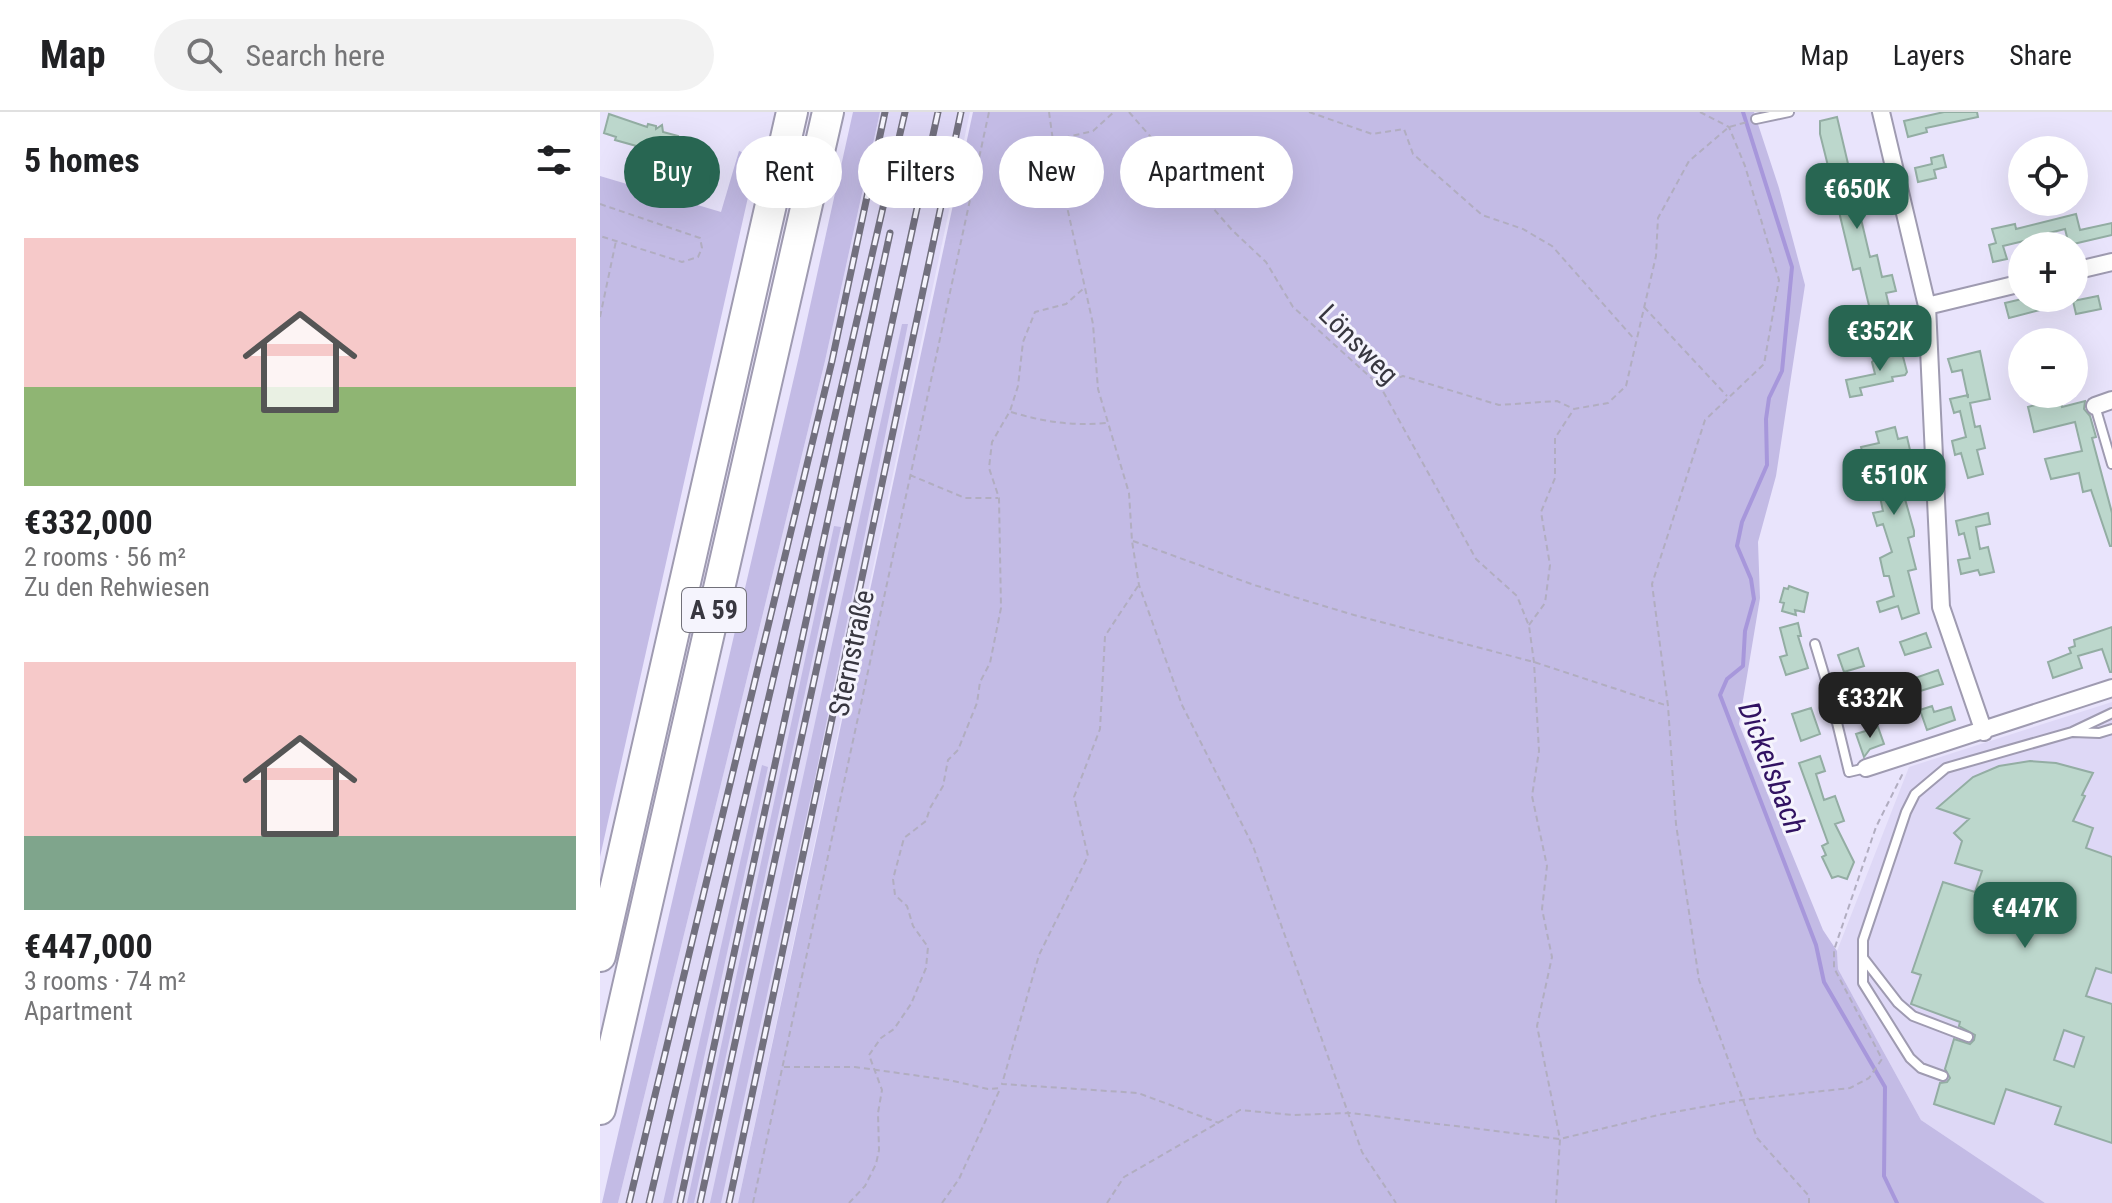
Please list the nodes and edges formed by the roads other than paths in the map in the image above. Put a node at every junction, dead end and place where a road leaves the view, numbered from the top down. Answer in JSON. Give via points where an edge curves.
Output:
{"nodes":[{"id":1,"x":792,"y":112,"type":"edge"},
{"id":2,"x":828,"y":112,"type":"edge"},
{"id":3,"x":1789,"y":112,"type":"edge"},
{"id":4,"x":1881,"y":112,"type":"edge"},
{"id":5,"x":1756,"y":119,"type":"dead end"},
{"id":6,"x":2112,"y":262,"type":"edge"},
{"id":7,"x":2088,"y":268,"type":"edge"},
{"id":8,"x":2008,"y":286,"type":"edge"},
{"id":9,"x":1927,"y":306,"type":"junction"},
{"id":10,"x":2112,"y":400,"type":"edge"},
{"id":11,"x":2095,"y":406,"type":"joint"},
{"id":12,"x":2112,"y":464,"type":"edge"},
{"id":13,"x":1815,"y":644,"type":"dead end"},
{"id":14,"x":2112,"y":688,"type":"edge"},
{"id":15,"x":2112,"y":713,"type":"edge"},
{"id":16,"x":2112,"y":729,"type":"edge"},
{"id":17,"x":1984,"y":732,"type":"junction"},
{"id":18,"x":2072,"y":732,"type":"junction"},
{"id":19,"x":1866,"y":768,"type":"joint"},
{"id":20,"x":600,"y":956,"type":"edge"},
{"id":21,"x":1864,"y":959,"type":"junction"},
{"id":22,"x":1968,"y":1037,"type":"dead end"},
{"id":23,"x":1943,"y":1076,"type":"dead end"},
{"id":24,"x":600,"y":1109,"type":"edge"}],
"edges":[{"from":1,"to":20,"type":"highway","number":"A 59"},
{"from":2,"to":24,"type":"highway","number":"A 59"},
{"from":3,"to":5,"type":"lane"},
{"from":4,"to":9,"type":"street"},
{"from":6,"to":7,"type":"street"},
{"from":8,"to":9,"type":"street"},
{"from":9,"to":17,"type":"street","via":[[1941,607]]},
{"from":10,"to":11,"type":"street"},
{"from":11,"to":12,"type":"lane"},
{"from":13,"to":19,"type":"lane","via":[[1849,772]]},
{"from":14,"to":17,"type":"street"},
{"from":15,"to":18,"type":"lane"},
{"from":16,"to":18,"type":"lane"},
{"from":17,"to":19,"type":"street"},
{"from":18,"to":21,"type":"lane","via":[[1946,768],[1915,794],[1863,940]]},
{"from":21,"to":22,"type":"lane","via":[[1913,1016]]},
{"from":21,"to":23,"type":"lane","via":[[1863,983],[1910,1058]]}]}
